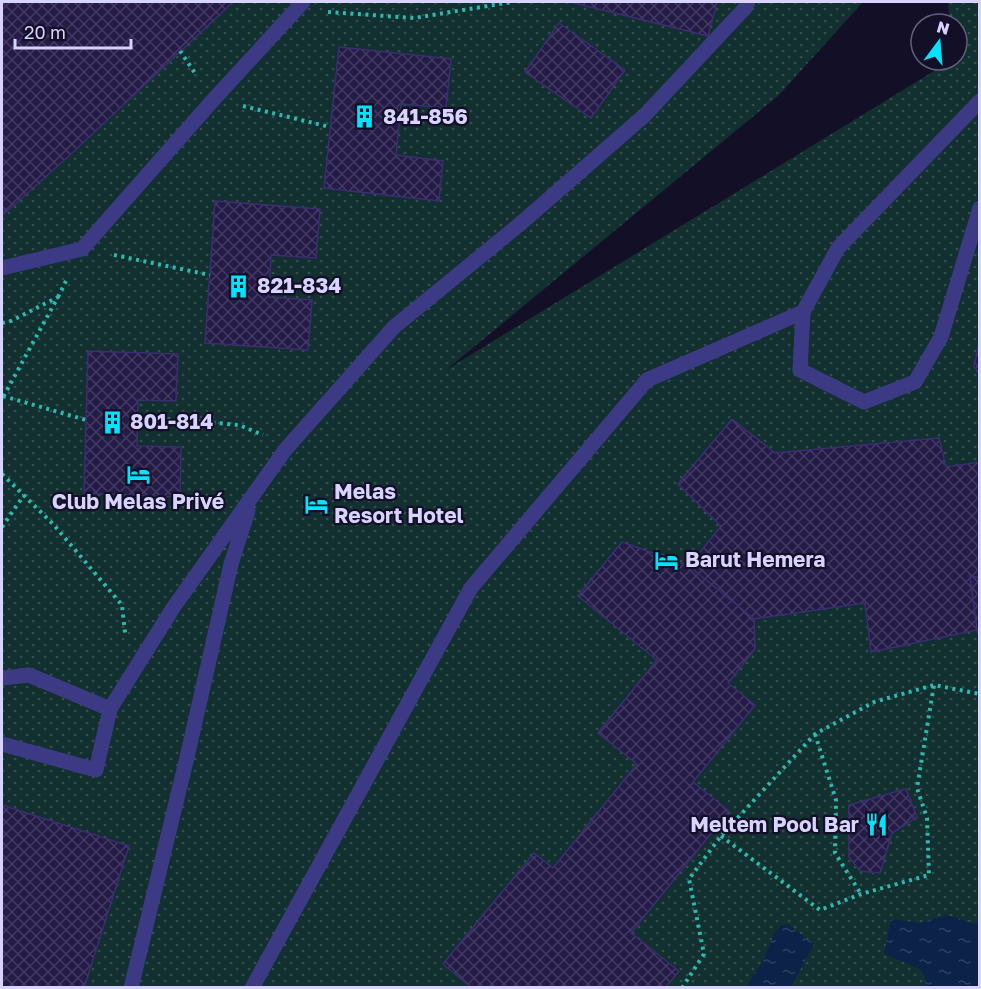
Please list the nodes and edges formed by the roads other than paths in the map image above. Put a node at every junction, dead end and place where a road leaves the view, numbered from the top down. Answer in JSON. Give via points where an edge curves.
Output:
{"nodes":[{"id":1,"x":748,"y":2,"type":"edge"},
{"id":2,"x":299,"y":6,"type":"edge"},
{"id":3,"x":980,"y":101,"type":"edge"},
{"id":4,"x":980,"y":208,"type":"edge"},
{"id":5,"x":2,"y":268,"type":"edge"},
{"id":6,"x":803,"y":312,"type":"junction"},
{"id":7,"x":253,"y":496,"type":"junction"},
{"id":8,"x":2,"y":678,"type":"edge"},
{"id":9,"x":110,"y":709,"type":"junction"},
{"id":10,"x":2,"y":744,"type":"edge"},
{"id":11,"x":131,"y":987,"type":"edge"},
{"id":12,"x":252,"y":987,"type":"edge"}],
"edges":[{"from":1,"to":7,"type":"lane","via":[[645,115],[394,327],[285,450]]},
{"from":2,"to":5,"type":"lane","via":[[82,249]]},
{"from":3,"to":6,"type":"lane","via":[[838,248]]},
{"from":4,"to":6,"type":"lane","via":[[941,336],[915,382],[864,402],[800,370]]},
{"from":6,"to":12,"type":"lane","via":[[647,380],[471,588]]},
{"from":7,"to":9,"type":"lane","via":[[173,608]]},
{"from":7,"to":11,"type":"lane","via":[[231,564]]},
{"from":8,"to":9,"type":"lane","via":[[29,675]]},
{"from":9,"to":10,"type":"lane","via":[[96,770]]}]}
